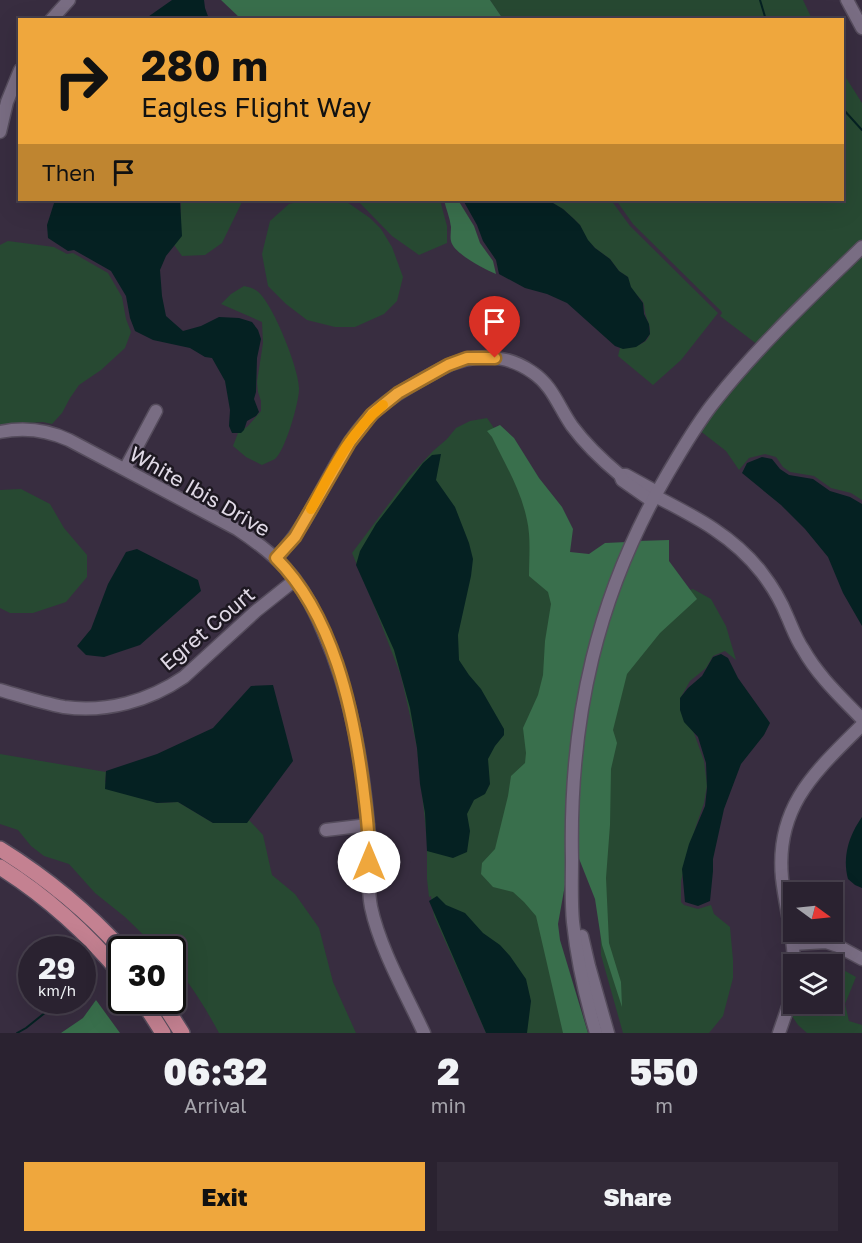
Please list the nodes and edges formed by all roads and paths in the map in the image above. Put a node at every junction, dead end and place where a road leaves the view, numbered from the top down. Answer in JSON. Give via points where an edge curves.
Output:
{"nodes":[{"id":1,"x":69,"y":0,"type":"edge"},
{"id":2,"x":847,"y":0,"type":"edge"},
{"id":3,"x":53,"y":18,"type":"edge"},
{"id":4,"x":862,"y":28,"type":"edge"},
{"id":5,"x":18,"y":75,"type":"edge"},
{"id":6,"x":0,"y":132,"type":"edge"},
{"id":7,"x":862,"y":247,"type":"edge"},
{"id":8,"x":156,"y":411,"type":"dead end"},
{"id":9,"x":0,"y":432,"type":"edge"},
{"id":10,"x":124,"y":470,"type":"junction"},
{"id":11,"x":655,"y":496,"type":"junction"},
{"id":12,"x":276,"y":558,"type":"junction"},
{"id":13,"x":295,"y":580,"type":"junction"},
{"id":14,"x":0,"y":690,"type":"edge"},
{"id":15,"x":862,"y":719,"type":"edge"},
{"id":16,"x":862,"y":725,"type":"edge"},
{"id":17,"x":368,"y":825,"type":"junction"},
{"id":18,"x":326,"y":830,"type":"dead end"},
{"id":19,"x":0,"y":849,"type":"edge"},
{"id":20,"x":0,"y":867,"type":"edge"},
{"id":21,"x":572,"y":872,"type":"junction"},
{"id":22,"x":109,"y":936,"type":"edge"},
{"id":23,"x":794,"y":944,"type":"junction"},
{"id":24,"x":794,"y":954,"type":"edge"},
{"id":25,"x":862,"y":959,"type":"edge"},
{"id":26,"x":108,"y":960,"type":"edge"},
{"id":27,"x":151,"y":1014,"type":"edge"},
{"id":28,"x":170,"y":1014,"type":"edge"},
{"id":29,"x":786,"y":1014,"type":"edge"},
{"id":30,"x":163,"y":1033,"type":"edge"},
{"id":31,"x":182,"y":1033,"type":"edge"},
{"id":32,"x":424,"y":1033,"type":"edge"},
{"id":33,"x":596,"y":1033,"type":"edge"},
{"id":34,"x":608,"y":1033,"type":"edge"},
{"id":35,"x":779,"y":1033,"type":"edge"}],
"edges":[{"from":1,"to":3,"type":"street"},
{"from":2,"to":4,"type":"street"},
{"from":5,"to":6,"type":"street"},
{"from":7,"to":11,"type":"street","via":[[777,331],[715,401]]},
{"from":8,"to":10,"type":"street"},
{"from":9,"to":10,"type":"street","name":"White Ibis Drive","via":[[25,429],[55,434]]},
{"from":10,"to":12,"type":"street","name":"White Ibis Drive","via":[[237,529]]},
{"from":11,"to":12,"type":"street","via":[[622,480],[600,458],[536,375],[504,359],[467,358],[412,384],[372,414],[350,442],[295,537]]},
{"from":11,"to":15,"type":"street","via":[[721,533],[761,572],[812,664]]},
{"from":11,"to":21,"type":"street","via":[[610,596],[589,672],[573,778]]},
{"from":12,"to":13,"type":"street","name":"White Ibis Drive"},
{"from":13,"to":14,"type":"street","name":"Egret Court","via":[[184,677],[137,700],[73,708]]},
{"from":13,"to":17,"type":"street","name":"White Ibis Drive","via":[[321,625],[346,693]]},
{"from":16,"to":23,"type":"street","via":[[807,782],[788,824],[782,866]]},
{"from":17,"to":18,"type":"street"},
{"from":17,"to":32,"type":"street","name":"White Ibis Drive","via":[[368,887],[374,919]]},
{"from":19,"to":22,"type":"main road","via":[[64,895]]},
{"from":20,"to":26,"type":"main road","via":[[41,896]]},
{"from":21,"to":33,"type":"street","via":[[578,962]]},
{"from":21,"to":34,"type":"street","via":[[583,942]]},
{"from":23,"to":24,"type":"street"},
{"from":23,"to":25,"type":"street","via":[[826,942]]},
{"from":27,"to":30,"type":"main road"},
{"from":28,"to":31,"type":"main road"},
{"from":29,"to":35,"type":"street"}]}
